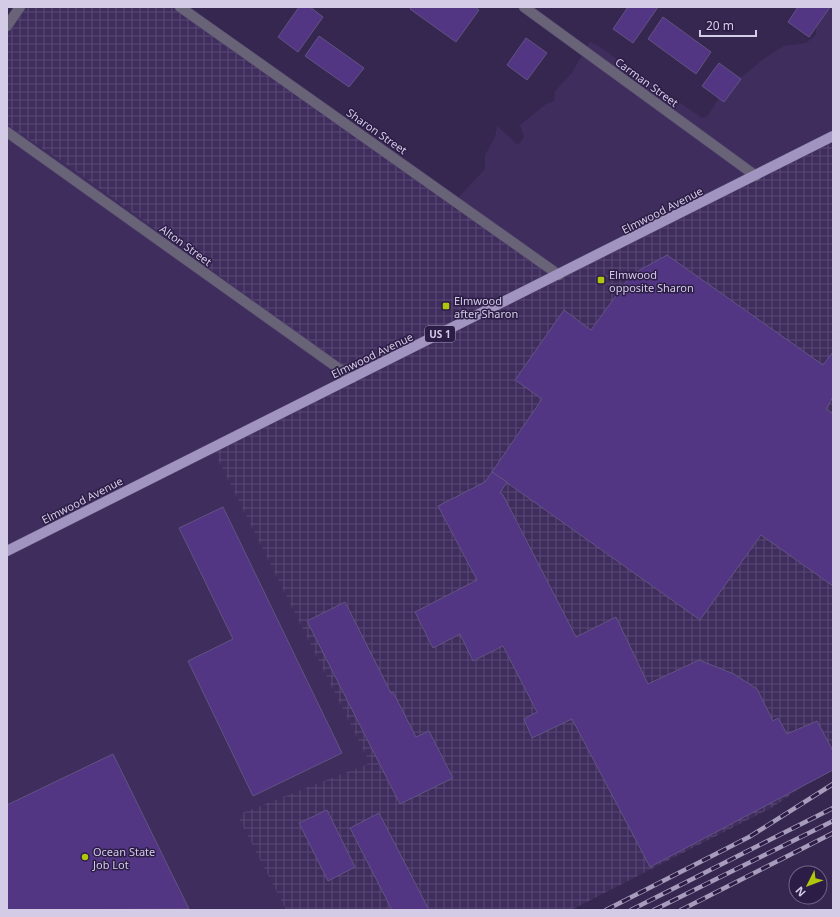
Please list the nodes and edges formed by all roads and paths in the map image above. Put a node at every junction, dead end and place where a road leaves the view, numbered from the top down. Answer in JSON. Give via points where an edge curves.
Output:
{"nodes":[{"id":1,"x":20,"y":7,"type":"edge"},
{"id":2,"x":180,"y":7,"type":"edge"},
{"id":3,"x":524,"y":7,"type":"edge"},
{"id":4,"x":7,"y":26,"type":"edge"},
{"id":5,"x":7,"y":132,"type":"edge"},
{"id":6,"x":833,"y":136,"type":"edge"},
{"id":7,"x":756,"y":176,"type":"junction"},
{"id":8,"x":559,"y":275,"type":"junction"},
{"id":9,"x":352,"y":378,"type":"junction"},
{"id":10,"x":7,"y":551,"type":"edge"}],
"edges":[{"from":1,"to":4,"type":"street"},
{"from":2,"to":8,"type":"street","name":"Sharon Street"},
{"from":3,"to":7,"type":"street","name":"Carman Street"},
{"from":5,"to":9,"type":"street","name":"Alton Street"},
{"from":6,"to":7,"type":"main road","name":"Elmwood Avenue","number":"US 1"},
{"from":7,"to":8,"type":"main road","name":"Elmwood Avenue","number":"US 1"},
{"from":8,"to":9,"type":"main road","name":"Elmwood Avenue","number":"US 1"},
{"from":9,"to":10,"type":"main road","name":"Elmwood Avenue","number":"US 1"}]}
